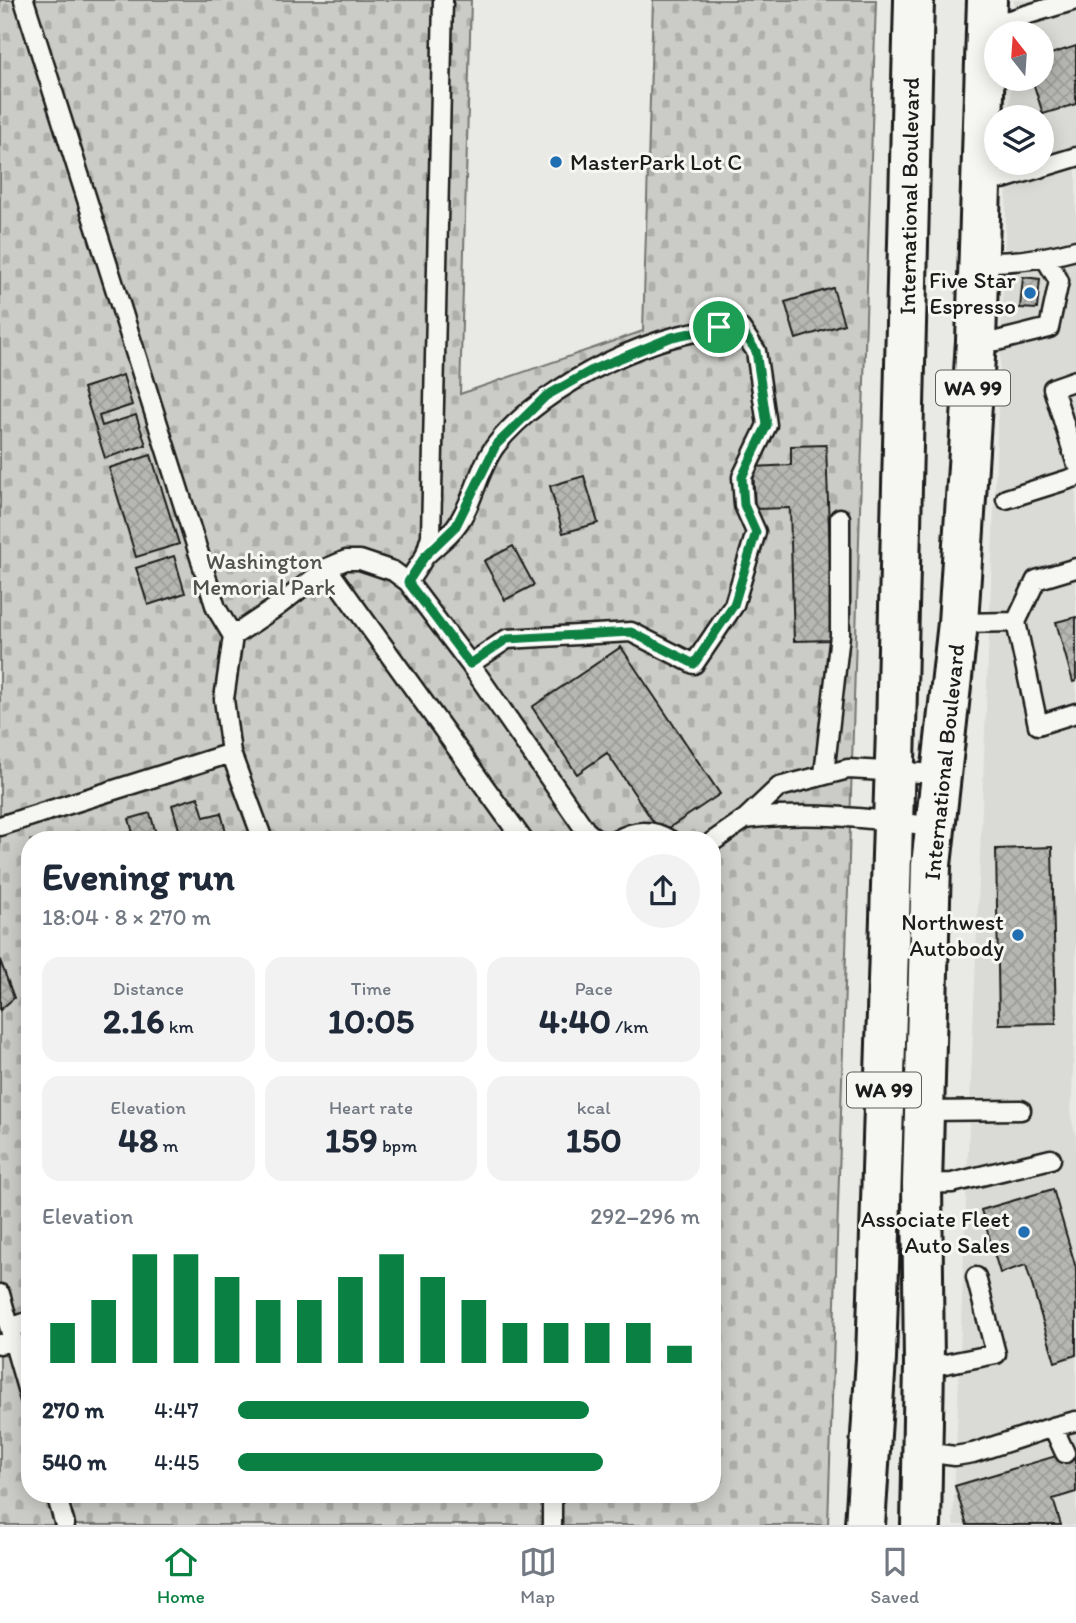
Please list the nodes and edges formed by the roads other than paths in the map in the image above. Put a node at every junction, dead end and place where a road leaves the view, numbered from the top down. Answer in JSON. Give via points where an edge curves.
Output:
{"nodes":[{"id":1,"x":24,"y":0,"type":"edge"},
{"id":2,"x":443,"y":0,"type":"edge"},
{"id":3,"x":914,"y":0,"type":"edge"},
{"id":4,"x":1076,"y":0,"type":"edge"},
{"id":5,"x":986,"y":11,"type":"edge"},
{"id":6,"x":1076,"y":157,"type":"edge"},
{"id":7,"x":980,"y":179,"type":"junction"},
{"id":8,"x":1076,"y":250,"type":"edge"},
{"id":9,"x":1045,"y":258,"type":"junction"},
{"id":10,"x":977,"y":262,"type":"junction"},
{"id":11,"x":976,"y":341,"type":"junction"},
{"id":12,"x":1076,"y":380,"type":"edge"},
{"id":13,"x":1076,"y":461,"type":"edge"},
{"id":14,"x":1076,"y":477,"type":"edge"},
{"id":15,"x":1006,"y":499,"type":"dead end"},
{"id":16,"x":840,"y":517,"type":"dead end"},
{"id":17,"x":425,"y":556,"type":"junction"},
{"id":18,"x":327,"y":568,"type":"junction"},
{"id":19,"x":1076,"y":568,"type":"edge"},
{"id":20,"x":408,"y":582,"type":"junction"},
{"id":21,"x":1016,"y":622,"type":"junction"},
{"id":22,"x":958,"y":624,"type":"junction"},
{"id":23,"x":233,"y":636,"type":"junction"},
{"id":24,"x":470,"y":664,"type":"junction"},
{"id":25,"x":1076,"y":713,"type":"edge"},
{"id":26,"x":231,"y":753,"type":"junction"},
{"id":27,"x":895,"y":773,"type":"junction"},
{"id":28,"x":824,"y":774,"type":"junction"},
{"id":29,"x":939,"y":774,"type":"junction"},
{"id":30,"x":744,"y":819,"type":"junction"},
{"id":31,"x":892,"y":821,"type":"junction"},
{"id":32,"x":0,"y":826,"type":"edge"},
{"id":33,"x":936,"y":827,"type":"junction"},
{"id":34,"x":259,"y":831,"type":"edge"},
{"id":35,"x":517,"y":831,"type":"edge"},
{"id":36,"x":586,"y":831,"type":"edge"},
{"id":37,"x":721,"y":836,"type":"edge"},
{"id":38,"x":1021,"y":1110,"type":"dead end"},
{"id":39,"x":925,"y":1111,"type":"junction"},
{"id":40,"x":1051,"y":1159,"type":"dead end"},
{"id":41,"x":922,"y":1184,"type":"junction"},
{"id":42,"x":976,"y":1277,"type":"dead end"},
{"id":43,"x":0,"y":1294,"type":"edge"},
{"id":44,"x":8,"y":1337,"type":"edge"},
{"id":45,"x":924,"y":1365,"type":"junction"},
{"id":46,"x":21,"y":1374,"type":"edge"},
{"id":47,"x":1076,"y":1420,"type":"edge"},
{"id":48,"x":1054,"y":1427,"type":"junction"},
{"id":49,"x":923,"y":1452,"type":"junction"},
{"id":50,"x":1065,"y":1453,"type":"dead end"},
{"id":51,"x":59,"y":1503,"type":"edge"},
{"id":52,"x":552,"y":1503,"type":"edge"},
{"id":53,"x":65,"y":1525,"type":"edge"},
{"id":54,"x":552,"y":1525,"type":"edge"},
{"id":55,"x":865,"y":1525,"type":"edge"},
{"id":56,"x":921,"y":1525,"type":"edge"}],
"edges":[{"from":1,"to":23,"type":"lane","via":[[216,608]]},
{"from":2,"to":17,"type":"lane","via":[[431,536]]},
{"from":3,"to":27,"type":"main road","name":"International Boulevard","number":"WA 99"},
{"from":4,"to":5,"type":"lane","via":[[1009,20]]},
{"from":5,"to":7,"type":"main road","name":"International Boulevard","number":"WA 99"},
{"from":6,"to":7,"type":"lane","via":[[1003,179]]},
{"from":7,"to":10,"type":"main road","name":"International Boulevard","number":"WA 99"},
{"from":8,"to":9,"type":"lane"},
{"from":9,"to":10,"type":"lane"},
{"from":9,"to":11,"type":"lane","via":[[1059,281],[1049,328],[997,341]]},
{"from":10,"to":11,"type":"main road","name":"International Boulevard","number":"WA 99"},
{"from":11,"to":22,"type":"main road","name":"International Boulevard","number":"WA 99"},
{"from":12,"to":13,"type":"lane","via":[[1053,387]]},
{"from":14,"to":15,"type":"lane"},
{"from":16,"to":28,"type":"lane","via":[[840,635]]},
{"from":17,"to":20,"type":"lane"},
{"from":17,"to":24,"type":"lane","via":[[456,526],[496,445],[546,396],[594,369],[672,337],[719,327],[741,329],[756,351],[767,425],[742,477],[744,505],[756,532],[734,605],[694,664],[631,632],[507,639]]},
{"from":18,"to":20,"type":"lane","via":[[360,560],[393,571]]},
{"from":18,"to":23,"type":"lane"},
{"from":18,"to":35,"type":"lane"},
{"from":19,"to":21,"type":"lane","via":[[1036,580]]},
{"from":20,"to":24,"type":"lane"},
{"from":21,"to":22,"type":"lane"},
{"from":21,"to":25,"type":"lane","via":[[1038,725]]},
{"from":22,"to":29,"type":"main road","name":"International Boulevard","number":"WA 99"},
{"from":23,"to":26,"type":"lane","via":[[224,699]]},
{"from":24,"to":36,"type":"lane"},
{"from":26,"to":32,"type":"lane"},
{"from":26,"to":34,"type":"lane"},
{"from":27,"to":28,"type":"lane","via":[[848,769]]},
{"from":27,"to":29,"type":"lane"},
{"from":27,"to":31,"type":"main road","name":"International Boulevard","number":"WA 99"},
{"from":28,"to":30,"type":"lane","via":[[779,787]]},
{"from":29,"to":33,"type":"main road","name":"International Boulevard","number":"WA 99"},
{"from":30,"to":31,"type":"lane","via":[[787,813]]},
{"from":30,"to":37,"type":"lane"},
{"from":31,"to":33,"type":"lane"},
{"from":31,"to":55,"type":"main road","name":"International Boulevard","number":"WA 99","via":[[876,1359]]},
{"from":33,"to":39,"type":"main road","name":"International Boulevard","number":"WA 99","via":[[931,865]]},
{"from":38,"to":39,"type":"lane"},
{"from":39,"to":41,"type":"main road","name":"International Boulevard","number":"WA 99"},
{"from":40,"to":41,"type":"lane","via":[[952,1183]]},
{"from":41,"to":45,"type":"main road","name":"International Boulevard","number":"WA 99"},
{"from":42,"to":45,"type":"lane","via":[[996,1354]]},
{"from":43,"to":44,"type":"lane"},
{"from":44,"to":46,"type":"lane"},
{"from":45,"to":49,"type":"main road","name":"International Boulevard","number":"WA 99"},
{"from":47,"to":48,"type":"lane"},
{"from":48,"to":49,"type":"lane","via":[[973,1453]]},
{"from":48,"to":50,"type":"lane"},
{"from":49,"to":56,"type":"main road","name":"International Boulevard","number":"WA 99"},
{"from":51,"to":53,"type":"lane"},
{"from":52,"to":54,"type":"lane"}]}
